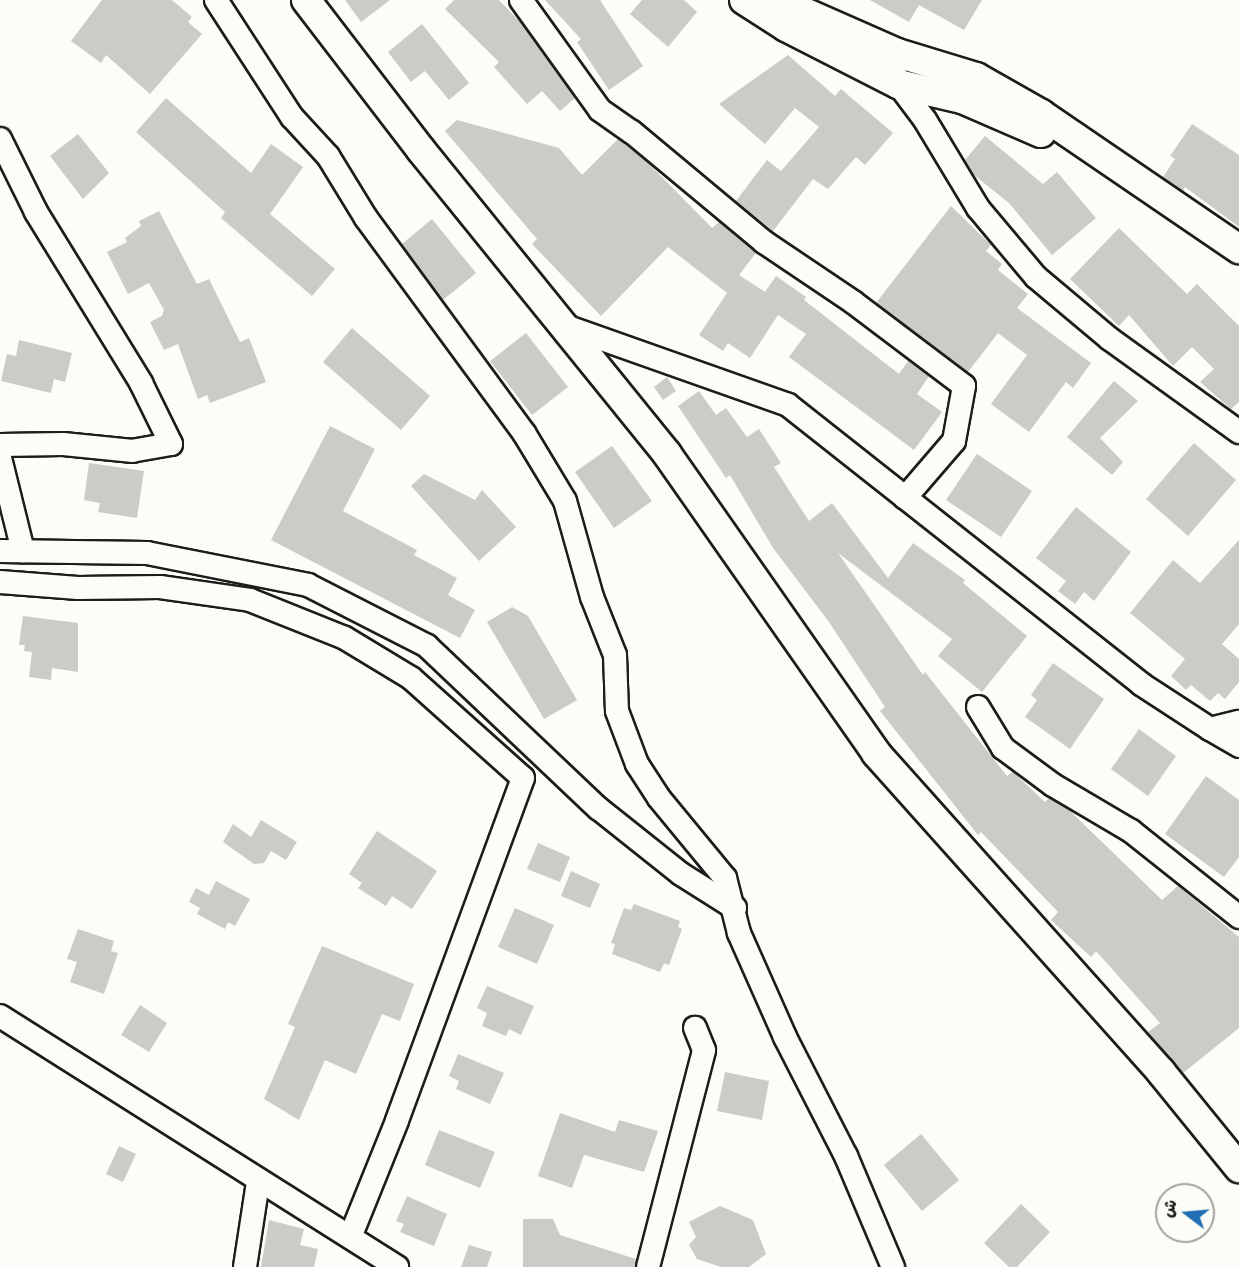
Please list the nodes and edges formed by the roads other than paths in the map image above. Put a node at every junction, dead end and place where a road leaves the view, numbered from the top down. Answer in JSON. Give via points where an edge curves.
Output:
{"nodes":[{"id":1,"x":216,"y":0,"type":"edge"},
{"id":2,"x":306,"y":0,"type":"edge"},
{"id":3,"x":521,"y":0,"type":"edge"},
{"id":4,"x":744,"y":0,"type":"edge"},
{"id":5,"x":777,"y":0,"type":"edge"},
{"id":6,"x":897,"y":53,"type":"junction"},
{"id":7,"x":938,"y":65,"type":"junction"},
{"id":8,"x":898,"y":84,"type":"junction"},
{"id":9,"x":934,"y":94,"type":"junction"},
{"id":10,"x":925,"y":120,"type":"junction"},
{"id":11,"x":0,"y":139,"type":"edge"},
{"id":12,"x":1143,"y":183,"type":"junction"},
{"id":13,"x":1239,"y":249,"type":"edge"},
{"id":14,"x":568,"y":327,"type":"junction"},
{"id":15,"x":1239,"y":432,"type":"edge"},
{"id":16,"x":0,"y":445,"type":"edge"},
{"id":17,"x":0,"y":458,"type":"edge"},
{"id":18,"x":905,"y":498,"type":"junction"},
{"id":19,"x":0,"y":551,"type":"edge"},
{"id":20,"x":23,"y":551,"type":"junction"},
{"id":21,"x":0,"y":582,"type":"edge"},
{"id":22,"x":978,"y":707,"type":"dead end"},
{"id":23,"x":1239,"y":722,"type":"edge"},
{"id":24,"x":1210,"y":729,"type":"junction"},
{"id":25,"x":1239,"y":746,"type":"edge"},
{"id":26,"x":735,"y":908,"type":"junction"},
{"id":27,"x":1239,"y":917,"type":"edge"},
{"id":28,"x":0,"y":1016,"type":"edge"},
{"id":29,"x":695,"y":1028,"type":"dead end"},
{"id":30,"x":1239,"y":1167,"type":"edge"},
{"id":31,"x":258,"y":1182,"type":"junction"},
{"id":32,"x":351,"y":1235,"type":"junction"},
{"id":33,"x":244,"y":1267,"type":"edge"},
{"id":34,"x":397,"y":1267,"type":"edge"},
{"id":35,"x":648,"y":1267,"type":"edge"},
{"id":36,"x":893,"y":1267,"type":"edge"}],
"edges":[{"from":1,"to":26,"type":"street","via":[[292,117],[328,156],[372,227],[524,433],[565,501],[592,597],[615,655],[618,711],[637,764],[659,798],[725,878]]},
{"from":2,"to":14,"type":"main road","via":[[421,150]]},
{"from":3,"to":18,"type":"street","via":[[600,110],[764,242],[853,302],[964,386],[954,441]]},
{"from":4,"to":8,"type":"main road","via":[[786,27]]},
{"from":5,"to":6,"type":"main road"},
{"from":6,"to":7,"type":"main road"},
{"from":6,"to":8,"type":"street"},
{"from":7,"to":9,"type":"street"},
{"from":7,"to":12,"type":"main road","via":[[976,78],[1041,114]]},
{"from":8,"to":9,"type":"main road"},
{"from":8,"to":10,"type":"street"},
{"from":9,"to":10,"type":"street"},
{"from":9,"to":12,"type":"main road","via":[[962,99],[1031,128]]},
{"from":10,"to":15,"type":"street","via":[[978,208],[1036,277],[1110,339]]},
{"from":11,"to":16,"type":"street","via":[[36,212],[141,383],[171,444],[133,451],[63,444]]},
{"from":12,"to":13,"type":"main road"},
{"from":14,"to":18,"type":"street","via":[[788,405]]},
{"from":14,"to":30,"type":"main road","via":[[667,454],[876,753],[1161,1072]]},
{"from":17,"to":20,"type":"street"},
{"from":18,"to":24,"type":"street","via":[[1141,684]]},
{"from":19,"to":20,"type":"street"},
{"from":20,"to":26,"type":"street","via":[[147,553],[308,585],[427,646],[598,808],[681,874]]},
{"from":21,"to":32,"type":"street","via":[[78,588],[160,587],[250,600],[345,638],[411,678],[523,778]]},
{"from":22,"to":27,"type":"street","via":[[1003,748],[1053,785],[1131,831]]},
{"from":23,"to":24,"type":"street"},
{"from":24,"to":25,"type":"street"},
{"from":26,"to":36,"type":"street","via":[[744,944],[785,1037],[846,1156]]},
{"from":28,"to":31,"type":"street"},
{"from":29,"to":35,"type":"street","via":[[705,1050]]},
{"from":31,"to":32,"type":"street"},
{"from":31,"to":33,"type":"street"},
{"from":32,"to":34,"type":"street"}]}
